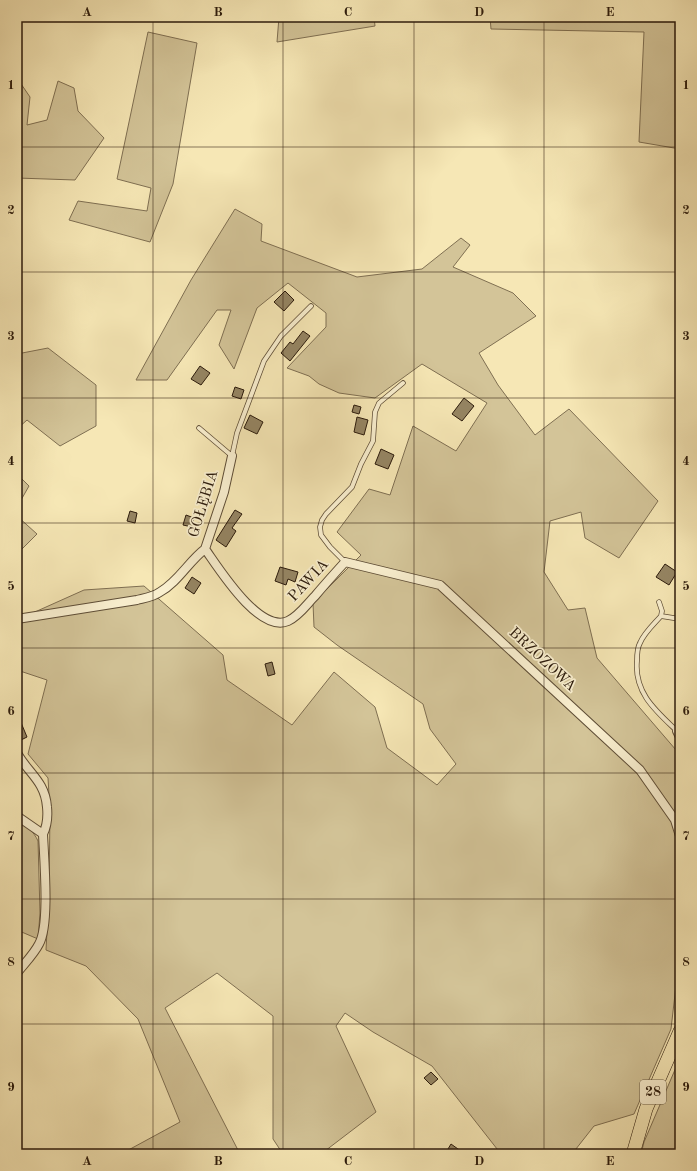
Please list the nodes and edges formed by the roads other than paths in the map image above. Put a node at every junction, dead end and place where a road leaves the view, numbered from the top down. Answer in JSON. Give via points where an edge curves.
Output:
{"nodes":[{"id":1,"x":311,"y":306,"type":"dead end"},
{"id":2,"x":403,"y":383,"type":"dead end"},
{"id":3,"x":199,"y":428,"type":"dead end"},
{"id":4,"x":232,"y":456,"type":"junction"},
{"id":5,"x":204,"y":548,"type":"junction"},
{"id":6,"x":345,"y":562,"type":"junction"},
{"id":7,"x":659,"y":602,"type":"dead end"},
{"id":8,"x":661,"y":616,"type":"junction"},
{"id":9,"x":17,"y":619,"type":"edge"},
{"id":10,"x":680,"y":619,"type":"edge"},
{"id":11,"x":678,"y":734,"type":"edge"},
{"id":12,"x":17,"y":753,"type":"edge"},
{"id":13,"x":17,"y":816,"type":"edge"},
{"id":14,"x":43,"y":834,"type":"junction"},
{"id":15,"x":680,"y":836,"type":"edge"},
{"id":16,"x":17,"y":973,"type":"edge"},
{"id":17,"x":680,"y":1032,"type":"edge"},
{"id":18,"x":633,"y":1154,"type":"edge"}],
"edges":[{"from":1,"to":4,"type":"lane","name":"GOŁĘBIA","via":[[281,336],[264,361],[237,433]]},
{"from":2,"to":6,"type":"lane","name":"PAWIA","via":[[379,402],[369,452],[352,487],[322,520],[321,536]]},
{"from":3,"to":4,"type":"lane"},
{"from":4,"to":5,"type":"street","name":"GOŁĘBIA","via":[[224,492]]},
{"from":5,"to":6,"type":"street","name":"PAWIA","via":[[222,575],[243,599],[260,614],[279,622],[286,622],[300,612]]},
{"from":5,"to":9,"type":"street","name":"GOŁĘBIA","via":[[170,584],[151,597]]},
{"from":6,"to":15,"type":"street","name":"BRZOZOWA","via":[[440,585],[640,770],[675,820]]},
{"from":7,"to":8,"type":"lane"},
{"from":8,"to":10,"type":"lane"},
{"from":8,"to":11,"type":"lane","via":[[640,643],[636,669],[638,682],[646,699]]},
{"from":12,"to":14,"type":"street","via":[[45,795],[48,812]]},
{"from":13,"to":14,"type":"street"},
{"from":14,"to":16,"type":"street","via":[[43,934],[39,944]]},
{"from":17,"to":18,"type":"main road","number":"28","via":[[646,1109]]}]}
